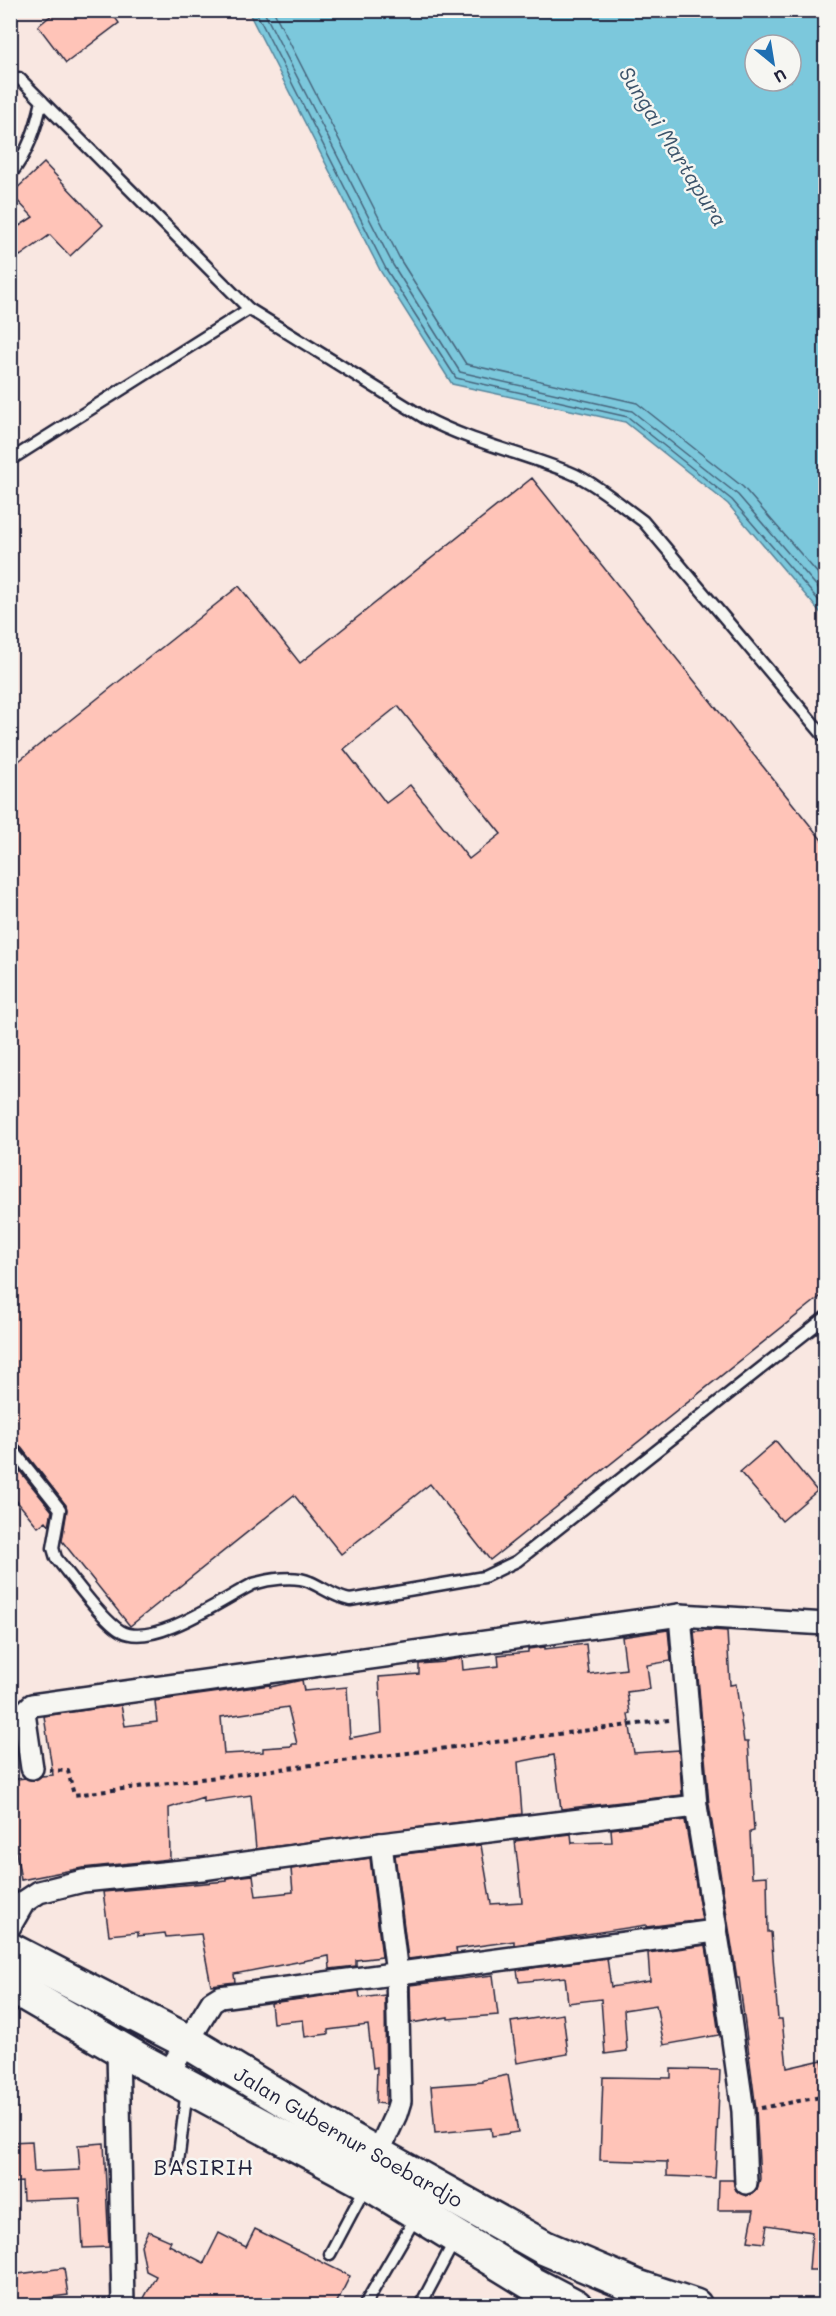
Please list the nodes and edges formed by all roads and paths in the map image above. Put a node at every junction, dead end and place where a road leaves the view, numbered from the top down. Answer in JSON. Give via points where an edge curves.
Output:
{"nodes":[{"id":1,"x":19,"y":78,"type":"dead end"},
{"id":2,"x":42,"y":101,"type":"junction"},
{"id":3,"x":10,"y":175,"type":"edge"},
{"id":4,"x":249,"y":309,"type":"junction"},
{"id":5,"x":10,"y":460,"type":"edge"},
{"id":6,"x":823,"y":735,"type":"dead end"},
{"id":7,"x":825,"y":1317,"type":"edge"},
{"id":8,"x":10,"y":1446,"type":"edge"},
{"id":9,"x":680,"y":1615,"type":"junction"},
{"id":10,"x":825,"y":1624,"type":"edge"},
{"id":11,"x":688,"y":1717,"type":"junction"},
{"id":12,"x":32,"y":1768,"type":"joint"},
{"id":13,"x":696,"y":1806,"type":"junction"},
{"id":14,"x":381,"y":1844,"type":"junction"},
{"id":15,"x":10,"y":1926,"type":"edge"},
{"id":16,"x":715,"y":1931,"type":"junction"},
{"id":17,"x":10,"y":1950,"type":"edge"},
{"id":18,"x":397,"y":1974,"type":"junction"},
{"id":19,"x":10,"y":1985,"type":"edge"},
{"id":20,"x":188,"y":2042,"type":"junction"},
{"id":21,"x":118,"y":2048,"type":"junction"},
{"id":22,"x":178,"y":2080,"type":"junction"},
{"id":23,"x":825,"y":2096,"type":"edge"},
{"id":24,"x":743,"y":2111,"type":"junction"},
{"id":25,"x":177,"y":2163,"type":"dead end"},
{"id":26,"x":372,"y":2169,"type":"junction"},
{"id":27,"x":746,"y":2183,"type":"dead end"},
{"id":28,"x":418,"y":2214,"type":"junction"},
{"id":29,"x":456,"y":2237,"type":"junction"},
{"id":30,"x":330,"y":2254,"type":"dead end"},
{"id":31,"x":123,"y":2306,"type":"edge"},
{"id":32,"x":364,"y":2306,"type":"edge"},
{"id":33,"x":420,"y":2306,"type":"edge"},
{"id":34,"x":575,"y":2306,"type":"edge"},
{"id":35,"x":695,"y":2306,"type":"edge"}],
"edges":[{"from":1,"to":2,"type":"lane"},
{"from":2,"to":3,"type":"lane","via":[[36,130]]},
{"from":2,"to":4,"type":"lane"},
{"from":4,"to":5,"type":"lane"},
{"from":4,"to":6,"type":"lane","via":[[425,418],[455,434],[571,473],[643,521]]},
{"from":7,"to":8,"type":"lane","via":[[517,1561],[484,1577],[350,1600],[299,1579],[264,1581],[170,1629],[142,1635],[132,1636],[111,1624],[56,1558],[53,1548],[60,1509]]},
{"from":9,"to":10,"type":"street"},
{"from":9,"to":11,"type":"street"},
{"from":9,"to":12,"type":"street","via":[[32,1705],[24,1713]]},
{"from":11,"to":12,"type":"path","via":[[74,1795],[68,1772]]},
{"from":11,"to":13,"type":"street"},
{"from":13,"to":14,"type":"street"},
{"from":13,"to":16,"type":"street"},
{"from":14,"to":15,"type":"street","via":[[83,1881],[39,1892],[24,1902]]},
{"from":14,"to":18,"type":"street"},
{"from":16,"to":18,"type":"street"},
{"from":16,"to":24,"type":"street"},
{"from":17,"to":20,"type":"highway","name":"Jalan Gubernur Soebardjo"},
{"from":18,"to":20,"type":"street","via":[[216,1998]]},
{"from":18,"to":26,"type":"street","via":[[400,2101]]},
{"from":19,"to":21,"type":"highway","name":"Jalan Gubernur Soebardjo"},
{"from":20,"to":22,"type":"street"},
{"from":20,"to":26,"type":"highway","name":"Jalan Gubernur Soebardjo"},
{"from":21,"to":22,"type":"highway","name":"Jalan Gubernur Soebardjo"},
{"from":21,"to":31,"type":"street"},
{"from":22,"to":25,"type":"lane"},
{"from":22,"to":26,"type":"highway","name":"Jalan Gubernur Soebardjo"},
{"from":23,"to":24,"type":"path"},
{"from":24,"to":27,"type":"street"},
{"from":26,"to":28,"type":"highway","name":"Jalan Gubernur Soebardjo"},
{"from":26,"to":30,"type":"lane"},
{"from":26,"to":35,"type":"highway","name":"Jalan Gubernur Soebardjo","via":[[545,2248],[637,2287]]},
{"from":28,"to":29,"type":"highway","name":"Jalan Gubernur Soebardjo"},
{"from":28,"to":32,"type":"lane"},
{"from":29,"to":33,"type":"lane"},
{"from":29,"to":34,"type":"highway","name":"Jalan Gubernur Soebardjo"}]}
